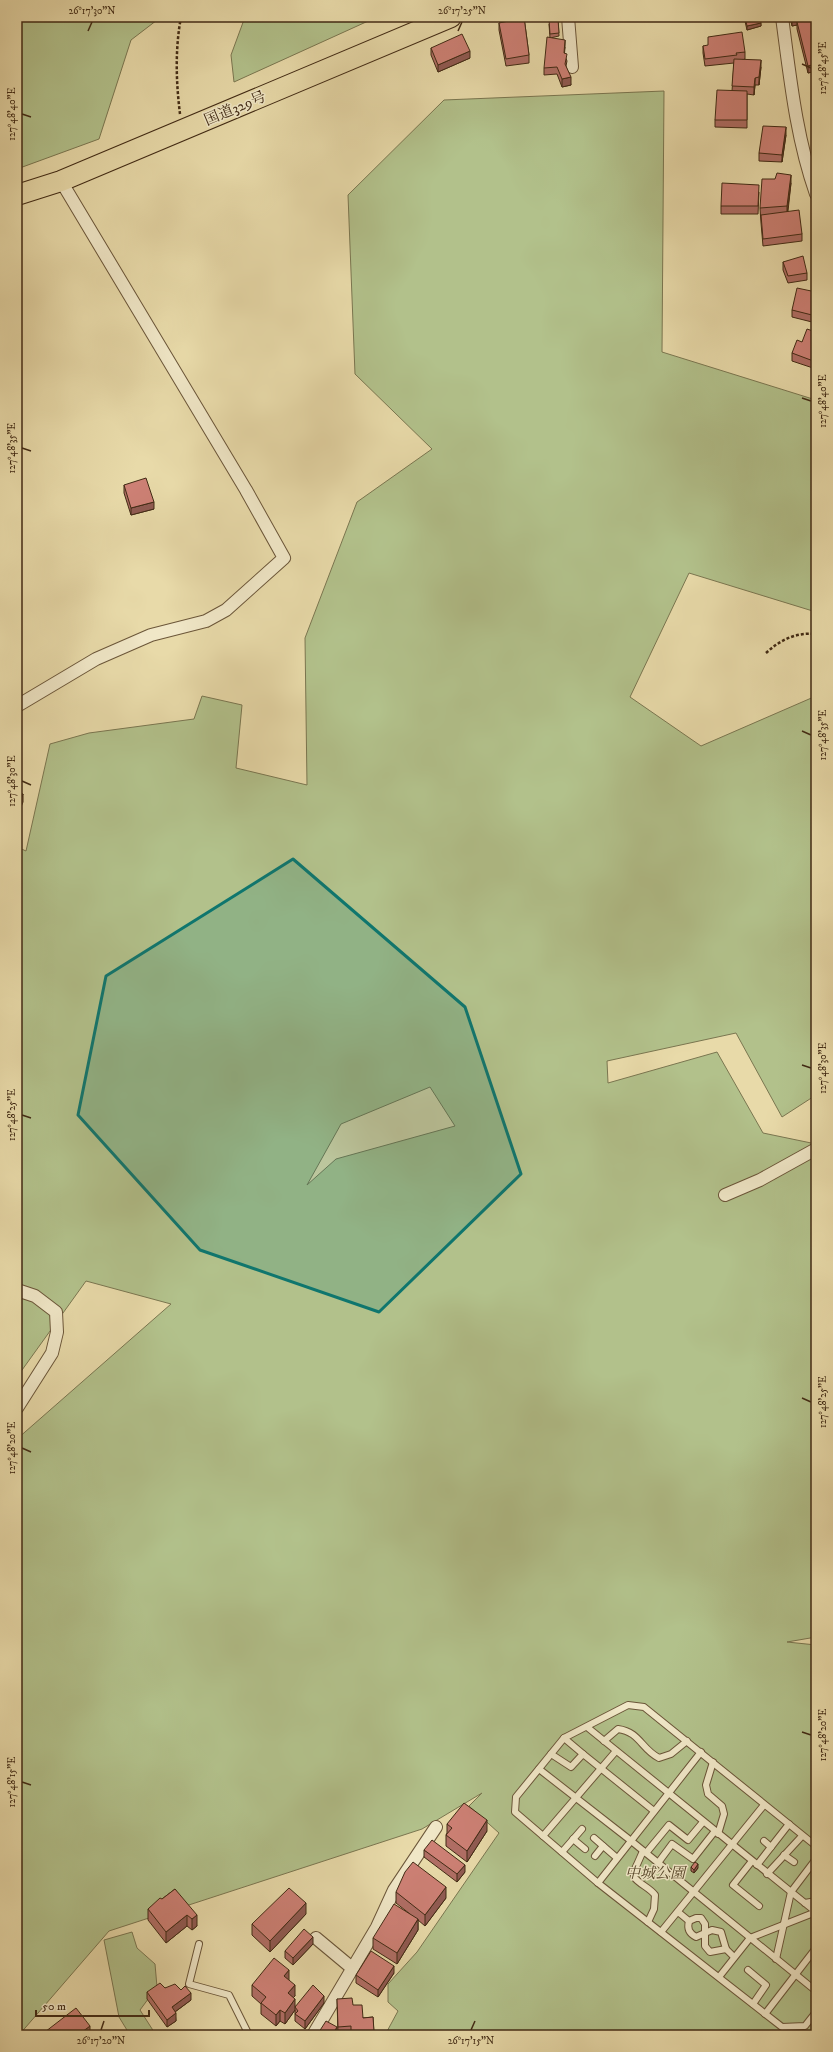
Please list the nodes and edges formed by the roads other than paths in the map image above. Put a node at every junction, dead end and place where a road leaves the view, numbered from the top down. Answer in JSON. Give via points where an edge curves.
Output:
{"nodes":[{"id":1,"x":451,"y":17,"type":"edge"},
{"id":2,"x":568,"y":17,"type":"edge"},
{"id":3,"x":782,"y":17,"type":"edge"},
{"id":4,"x":572,"y":67,"type":"dead end"},
{"id":5,"x":61,"y":180,"type":"junction"},
{"id":6,"x":816,"y":194,"type":"edge"},
{"id":7,"x":17,"y":195,"type":"edge"},
{"id":8,"x":17,"y":706,"type":"edge"},
{"id":9,"x":816,"y":1149,"type":"edge"},
{"id":10,"x":725,"y":1195,"type":"dead end"},
{"id":11,"x":17,"y":1290,"type":"edge"},
{"id":12,"x":17,"y":1408,"type":"edge"},
{"id":13,"x":586,"y":1727,"type":"junction"},
{"id":14,"x":564,"y":1738,"type":"junction"},
{"id":15,"x":604,"y":1741,"type":"junction"},
{"id":16,"x":687,"y":1741,"type":"junction"},
{"id":17,"x":616,"y":1751,"type":"junction"},
{"id":18,"x":701,"y":1752,"type":"junction"},
{"id":19,"x":551,"y":1754,"type":"junction"},
{"id":20,"x":583,"y":1754,"type":"junction"},
{"id":21,"x":713,"y":1762,"type":"junction"},
{"id":22,"x":539,"y":1769,"type":"junction"},
{"id":23,"x":602,"y":1769,"type":"junction"},
{"id":24,"x":668,"y":1793,"type":"junction"},
{"id":25,"x":575,"y":1797,"type":"junction"},
{"id":26,"x":764,"y":1805,"type":"junction"},
{"id":27,"x":654,"y":1811,"type":"junction"},
{"id":28,"x":703,"y":1822,"type":"junction"},
{"id":29,"x":789,"y":1824,"type":"junction"},
{"id":30,"x":436,"y":1827,"type":"dead end"},
{"id":31,"x":582,"y":1829,"type":"dead end"},
{"id":32,"x":716,"y":1832,"type":"junction"},
{"id":33,"x":544,"y":1836,"type":"junction"},
{"id":34,"x":802,"y":1836,"type":"junction"},
{"id":35,"x":594,"y":1838,"type":"dead end"},
{"id":36,"x":573,"y":1839,"type":"junction"},
{"id":37,"x":630,"y":1840,"type":"junction"},
{"id":38,"x":764,"y":1841,"type":"dead end"},
{"id":39,"x":731,"y":1844,"type":"junction"},
{"id":40,"x":603,"y":1846,"type":"junction"},
{"id":41,"x":816,"y":1846,"type":"edge"},
{"id":42,"x":771,"y":1847,"type":"junction"},
{"id":43,"x":585,"y":1849,"type":"dead end"},
{"id":44,"x":562,"y":1852,"type":"junction"},
{"id":45,"x":644,"y":1852,"type":"junction"},
{"id":46,"x":784,"y":1855,"type":"junction"},
{"id":47,"x":595,"y":1856,"type":"dead end"},
{"id":48,"x":617,"y":1858,"type":"junction"},
{"id":49,"x":816,"y":1859,"type":"edge"},
{"id":50,"x":794,"y":1862,"type":"dead end"},
{"id":51,"x":658,"y":1863,"type":"junction"},
{"id":52,"x":755,"y":1863,"type":"junction"},
{"id":53,"x":767,"y":1874,"type":"junction"},
{"id":54,"x":598,"y":1883,"type":"junction"},
{"id":55,"x":694,"y":1892,"type":"junction"},
{"id":56,"x":791,"y":1892,"type":"junction"},
{"id":57,"x":816,"y":1901,"type":"edge"},
{"id":58,"x":805,"y":1903,"type":"junction"},
{"id":59,"x":759,"y":1906,"type":"dead end"},
{"id":60,"x":678,"y":1912,"type":"junction"},
{"id":61,"x":816,"y":1912,"type":"edge"},
{"id":62,"x":689,"y":1921,"type":"junction"},
{"id":63,"x":648,"y":1922,"type":"junction"},
{"id":64,"x":783,"y":1924,"type":"junction"},
{"id":65,"x":662,"y":1932,"type":"junction"},
{"id":66,"x":705,"y":1933,"type":"junction"},
{"id":67,"x":316,"y":1938,"type":"dead end"},
{"id":68,"x":750,"y":1938,"type":"junction"},
{"id":69,"x":199,"y":1944,"type":"dead end"},
{"id":70,"x":816,"y":1948,"type":"edge"},
{"id":71,"x":726,"y":1950,"type":"junction"},
{"id":72,"x":734,"y":1957,"type":"junction"},
{"id":73,"x":776,"y":1959,"type":"junction"},
{"id":74,"x":352,"y":1968,"type":"junction"},
{"id":75,"x":748,"y":1970,"type":"dead end"},
{"id":76,"x":795,"y":1975,"type":"junction"},
{"id":77,"x":719,"y":1977,"type":"junction"},
{"id":78,"x":816,"y":1991,"type":"edge"},
{"id":79,"x":753,"y":2004,"type":"junction"},
{"id":80,"x":816,"y":2012,"type":"edge"},
{"id":81,"x":765,"y":2014,"type":"junction"},
{"id":82,"x":249,"y":2035,"type":"edge"},
{"id":83,"x":313,"y":2035,"type":"edge"}],
"edges":[{"from":1,"to":5,"type":"highway","name":"国道329号"},
{"from":2,"to":4,"type":"street"},
{"from":3,"to":6,"type":"street","via":[[794,112],[806,165]]},
{"from":5,"to":7,"type":"highway","name":"国道329号"},
{"from":5,"to":8,"type":"street","via":[[284,558],[226,610],[206,621],[151,635],[96,659]]},
{"from":9,"to":10,"type":"street","via":[[760,1180]]},
{"from":11,"to":12,"type":"street","via":[[35,1296],[56,1312],[57,1332],[52,1353]]},
{"from":13,"to":14,"type":"lane"},
{"from":13,"to":15,"type":"lane"},
{"from":13,"to":16,"type":"lane","via":[[628,1705],[644,1707]]},
{"from":14,"to":19,"type":"lane"},
{"from":14,"to":20,"type":"lane"},
{"from":15,"to":16,"type":"lane","via":[[618,1729],[626,1731],[635,1735],[651,1754],[659,1758],[671,1754]]},
{"from":15,"to":17,"type":"lane"},
{"from":16,"to":18,"type":"lane"},
{"from":17,"to":23,"type":"lane"},
{"from":17,"to":24,"type":"lane"},
{"from":18,"to":21,"type":"lane"},
{"from":18,"to":24,"type":"lane"},
{"from":19,"to":20,"type":"lane","via":[[571,1767]]},
{"from":19,"to":22,"type":"lane"},
{"from":20,"to":23,"type":"lane"},
{"from":21,"to":26,"type":"lane"},
{"from":21,"to":32,"type":"lane","via":[[706,1785],[708,1794],[722,1806],[724,1814]]},
{"from":22,"to":25,"type":"lane"},
{"from":22,"to":33,"type":"lane","via":[[516,1797],[515,1812]]},
{"from":23,"to":25,"type":"lane"},
{"from":23,"to":27,"type":"lane"},
{"from":24,"to":27,"type":"lane"},
{"from":24,"to":28,"type":"lane"},
{"from":25,"to":33,"type":"lane"},
{"from":25,"to":37,"type":"lane"},
{"from":26,"to":29,"type":"lane"},
{"from":26,"to":39,"type":"lane"},
{"from":27,"to":37,"type":"lane"},
{"from":28,"to":32,"type":"lane"},
{"from":28,"to":45,"type":"lane","via":[[688,1840],[669,1825]]},
{"from":29,"to":34,"type":"lane"},
{"from":29,"to":42,"type":"lane"},
{"from":30,"to":74,"type":"street","via":[[394,1890],[377,1926]]},
{"from":31,"to":36,"type":"lane"},
{"from":32,"to":39,"type":"lane"},
{"from":32,"to":51,"type":"lane","via":[[692,1859],[672,1844]]},
{"from":33,"to":44,"type":"lane"},
{"from":34,"to":41,"type":"lane"},
{"from":34,"to":46,"type":"lane"},
{"from":35,"to":40,"type":"lane"},
{"from":36,"to":43,"type":"lane"},
{"from":36,"to":44,"type":"lane"},
{"from":37,"to":45,"type":"lane"},
{"from":37,"to":48,"type":"lane"},
{"from":38,"to":42,"type":"lane"},
{"from":39,"to":52,"type":"lane"},
{"from":39,"to":55,"type":"lane"},
{"from":40,"to":47,"type":"lane"},
{"from":40,"to":48,"type":"lane"},
{"from":42,"to":52,"type":"lane"},
{"from":44,"to":54,"type":"lane"},
{"from":45,"to":51,"type":"lane"},
{"from":45,"to":63,"type":"lane","via":[[635,1869],[634,1877],[639,1884],[651,1889],[655,1895],[654,1909]]},
{"from":46,"to":50,"type":"lane"},
{"from":46,"to":53,"type":"lane"},
{"from":48,"to":54,"type":"lane"},
{"from":49,"to":56,"type":"lane"},
{"from":51,"to":55,"type":"lane"},
{"from":52,"to":53,"type":"lane"},
{"from":52,"to":59,"type":"lane","via":[[733,1885]]},
{"from":53,"to":56,"type":"lane"},
{"from":54,"to":63,"type":"lane"},
{"from":55,"to":60,"type":"lane"},
{"from":55,"to":68,"type":"lane"},
{"from":56,"to":58,"type":"lane"},
{"from":56,"to":64,"type":"lane"},
{"from":57,"to":58,"type":"lane"},
{"from":58,"to":61,"type":"lane"},
{"from":60,"to":62,"type":"lane"},
{"from":60,"to":65,"type":"lane"},
{"from":61,"to":64,"type":"lane"},
{"from":62,"to":66,"type":"lane","via":[[701,1918],[705,1924]]},
{"from":62,"to":66,"type":"lane","via":[[690,1934],[696,1938]]},
{"from":63,"to":65,"type":"lane"},
{"from":64,"to":68,"type":"lane"},
{"from":64,"to":73,"type":"lane"},
{"from":65,"to":77,"type":"lane"},
{"from":66,"to":71,"type":"lane","via":[[712,1930],[721,1932]]},
{"from":66,"to":71,"type":"lane","via":[[705,1946],[710,1952]]},
{"from":67,"to":74,"type":"street"},
{"from":68,"to":72,"type":"lane"},
{"from":68,"to":73,"type":"lane"},
{"from":69,"to":82,"type":"lane","via":[[189,1984],[229,1994]]},
{"from":70,"to":76,"type":"lane"},
{"from":71,"to":72,"type":"lane"},
{"from":72,"to":77,"type":"lane"},
{"from":73,"to":76,"type":"lane"},
{"from":74,"to":83,"type":"street"},
{"from":75,"to":79,"type":"lane","via":[[766,1986]]},
{"from":76,"to":78,"type":"lane"},
{"from":76,"to":81,"type":"lane"},
{"from":77,"to":79,"type":"lane"},
{"from":79,"to":81,"type":"lane"},
{"from":80,"to":81,"type":"lane","via":[[805,2026],[782,2027]]}]}
